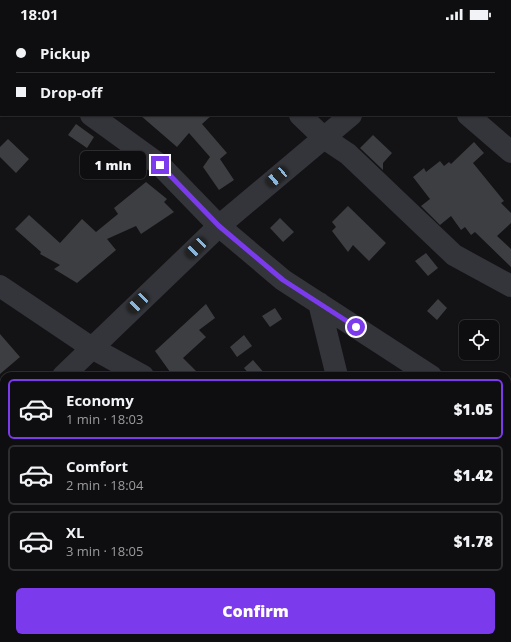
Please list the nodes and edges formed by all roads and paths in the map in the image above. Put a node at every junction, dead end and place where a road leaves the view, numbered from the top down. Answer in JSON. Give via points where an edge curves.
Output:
{"nodes":[{"id":1,"x":92,"y":116,"type":"edge"},
{"id":2,"x":301,"y":116,"type":"edge"},
{"id":3,"x":350,"y":116,"type":"edge"},
{"id":4,"x":469,"y":116,"type":"edge"},
{"id":5,"x":324,"y":138,"type":"junction"},
{"id":6,"x":511,"y":152,"type":"edge"},
{"id":7,"x":219,"y":226,"type":"junction"},
{"id":8,"x":0,"y":286,"type":"edge"},
{"id":9,"x":511,"y":286,"type":"edge"},
{"id":10,"x":319,"y":302,"type":"junction"},
{"id":11,"x":92,"y":348,"type":"junction"},
{"id":12,"x":66,"y":372,"type":"edge"},
{"id":13,"x":136,"y":372,"type":"edge"},
{"id":14,"x":336,"y":372,"type":"edge"},
{"id":15,"x":425,"y":372,"type":"edge"}],
"edges":[{"from":1,"to":7,"type":"street","via":[[160,165]]},
{"from":2,"to":5,"type":"street"},
{"from":3,"to":5,"type":"street"},
{"from":4,"to":6,"type":"street"},
{"from":5,"to":7,"type":"street"},
{"from":5,"to":9,"type":"street","via":[[348,154],[454,255]]},
{"from":7,"to":10,"type":"street","via":[[283,280]]},
{"from":7,"to":11,"type":"street"},
{"from":8,"to":11,"type":"street"},
{"from":10,"to":14,"type":"street"},
{"from":10,"to":15,"type":"street"},
{"from":11,"to":12,"type":"street"},
{"from":11,"to":13,"type":"street"}]}
